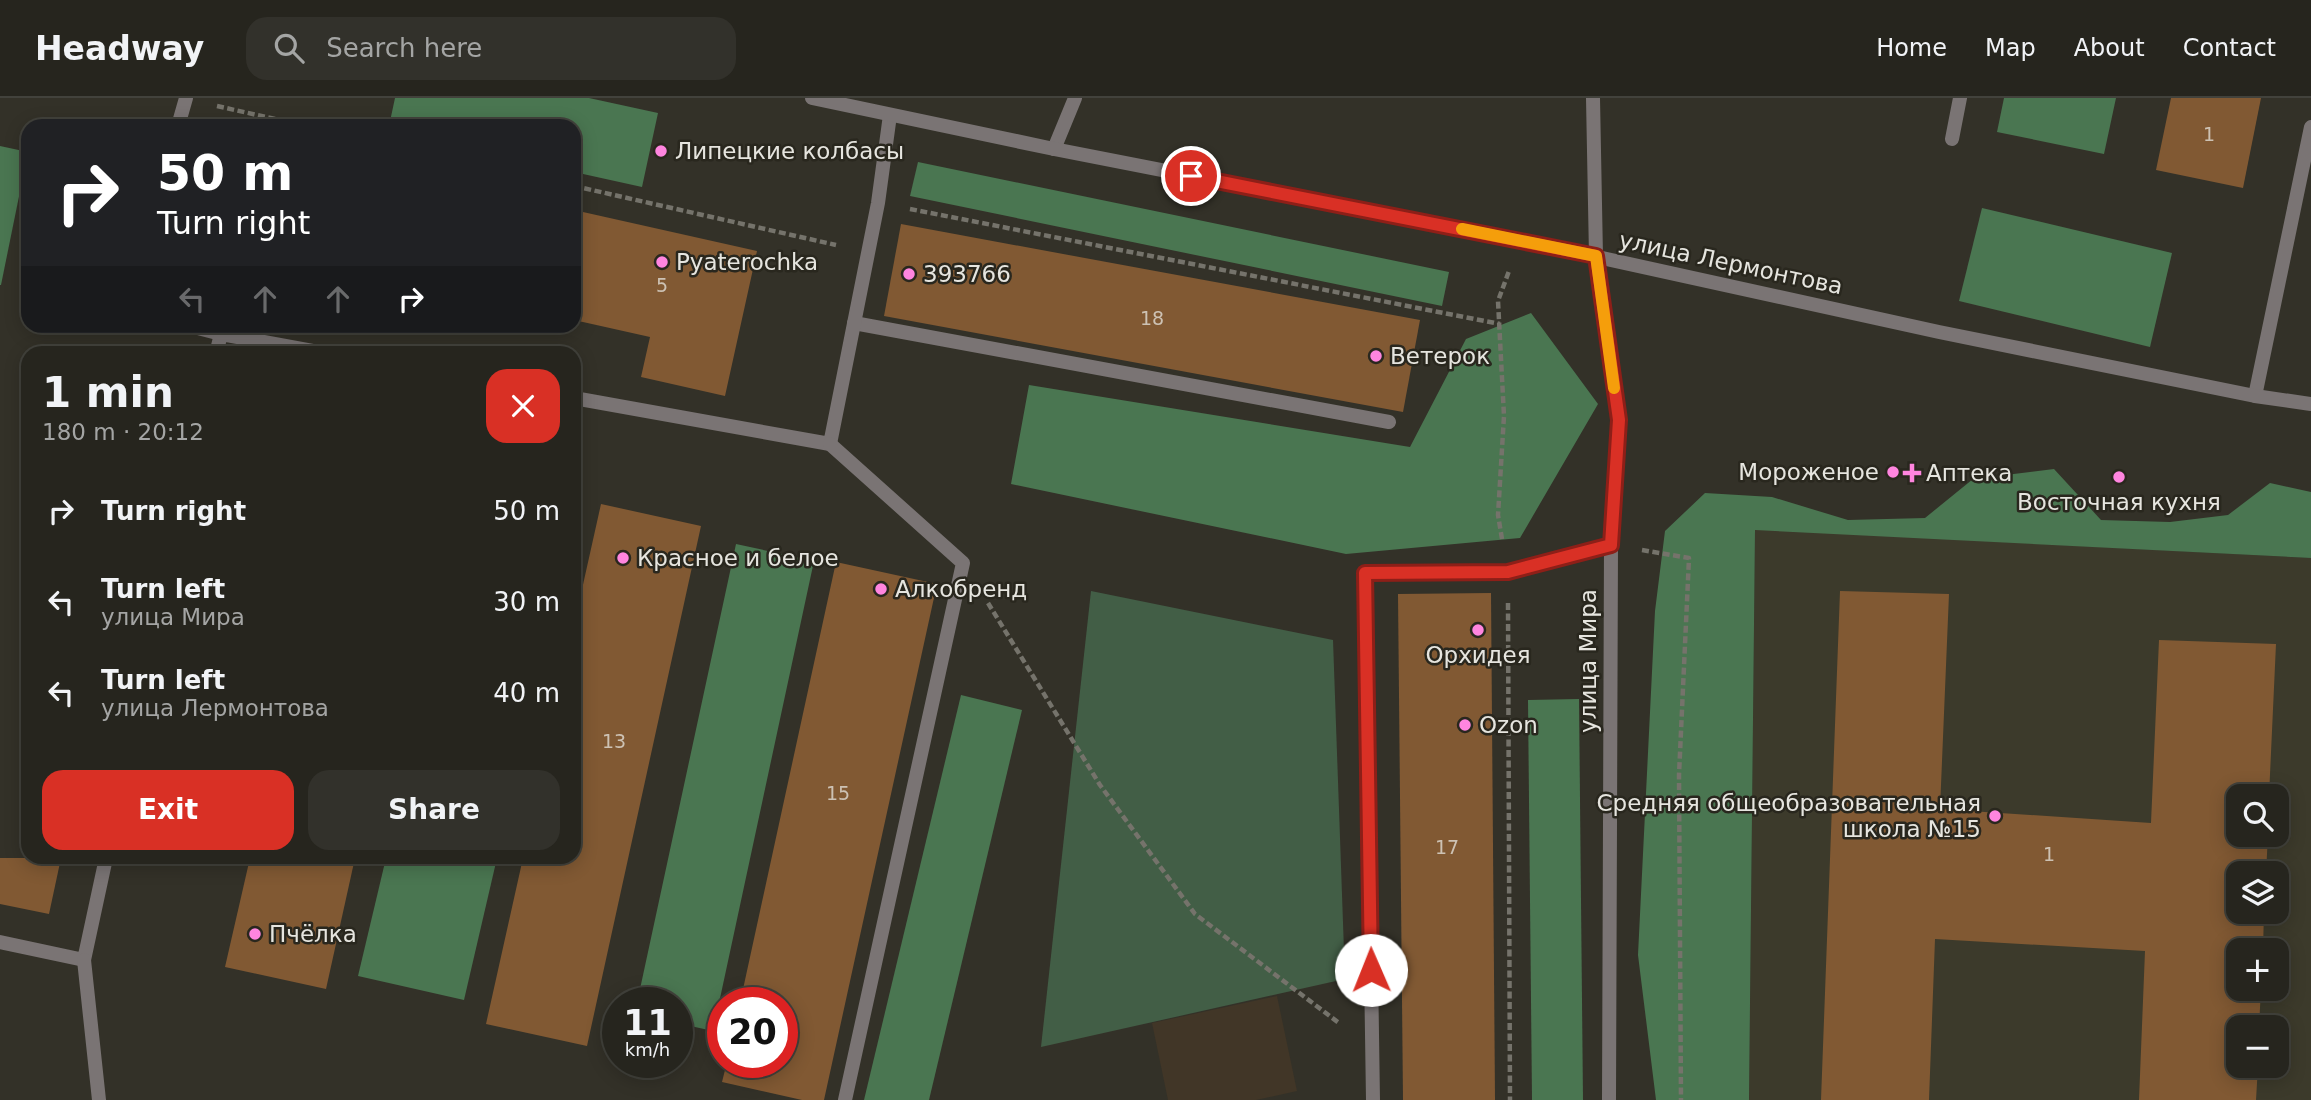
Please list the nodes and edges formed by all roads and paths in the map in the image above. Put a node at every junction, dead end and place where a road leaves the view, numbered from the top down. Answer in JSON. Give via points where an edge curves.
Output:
{"nodes":[{"id":1,"x":185,"y":98,"type":"edge"},
{"id":2,"x":812,"y":98,"type":"edge"},
{"id":3,"x":1075,"y":98,"type":"edge"},
{"id":4,"x":1594,"y":98,"type":"edge"},
{"id":5,"x":1960,"y":98,"type":"edge"},
{"id":6,"x":890,"y":115,"type":"junction"},
{"id":7,"x":180,"y":119,"type":"edge"},
{"id":8,"x":276,"y":119,"type":"edge"},
{"id":9,"x":2311,"y":127,"type":"edge"},
{"id":10,"x":1952,"y":139,"type":"dead end"},
{"id":11,"x":1054,"y":149,"type":"junction"},
{"id":12,"x":581,"y":188,"type":"edge"},
{"id":13,"x":878,"y":203,"type":"junction"},
{"id":14,"x":1520,"y":240,"type":"junction"},
{"id":15,"x":869,"y":252,"type":"junction"},
{"id":16,"x":1596,"y":256,"type":"junction"},
{"id":17,"x":854,"y":323,"type":"junction"},
{"id":18,"x":1500,"y":324,"type":"junction"},
{"id":19,"x":217,"y":333,"type":"edge"},
{"id":20,"x":221,"y":334,"type":"junction"},
{"id":21,"x":218,"y":346,"type":"edge"},
{"id":22,"x":286,"y":346,"type":"edge"},
{"id":23,"x":2255,"y":396,"type":"junction"},
{"id":24,"x":581,"y":399,"type":"edge"},
{"id":25,"x":2311,"y":404,"type":"edge"},
{"id":26,"x":1389,"y":422,"type":"dead end"},
{"id":27,"x":830,"y":444,"type":"junction"},
{"id":28,"x":1611,"y":545,"type":"junction"},
{"id":29,"x":963,"y":563,"type":"junction"},
{"id":30,"x":1508,"y":572,"type":"junction"},
{"id":31,"x":105,"y":864,"type":"edge"},
{"id":32,"x":0,"y":942,"type":"edge"},
{"id":33,"x":84,"y":960,"type":"junction"},
{"id":34,"x":1373,"y":1049,"type":"junction"},
{"id":35,"x":99,"y":1100,"type":"edge"},
{"id":36,"x":845,"y":1100,"type":"edge"},
{"id":37,"x":1373,"y":1100,"type":"edge"},
{"id":38,"x":1510,"y":1100,"type":"edge"},
{"id":39,"x":1609,"y":1100,"type":"edge"},
{"id":40,"x":1681,"y":1100,"type":"edge"}],
"edges":[{"from":1,"to":7,"type":"street"},
{"from":1,"to":8,"type":"path"},
{"from":2,"to":6,"type":"street","name":"улица Лермонтова"},
{"from":3,"to":11,"type":"street"},
{"from":4,"to":16,"type":"street","name":"улица Мира"},
{"from":5,"to":10,"type":"street"},
{"from":6,"to":11,"type":"street","name":"улица Лермонтова"},
{"from":6,"to":13,"type":"street"},
{"from":9,"to":23,"type":"street"},
{"from":11,"to":14,"type":"street","name":"улица Лермонтова"},
{"from":12,"to":15,"type":"path"},
{"from":13,"to":15,"type":"street"},
{"from":13,"to":18,"type":"path"},
{"from":14,"to":16,"type":"street","name":"улица Лермонтова"},
{"from":14,"to":18,"type":"path","via":[[1498,301]]},
{"from":15,"to":17,"type":"street"},
{"from":16,"to":23,"type":"street","name":"улица Лермонтова"},
{"from":16,"to":28,"type":"street","name":"улица Мира","via":[[1619,420]]},
{"from":17,"to":26,"type":"street"},
{"from":17,"to":27,"type":"street"},
{"from":18,"to":30,"type":"path","via":[[1504,416],[1498,515]]},
{"from":19,"to":20,"type":"street"},
{"from":20,"to":21,"type":"street"},
{"from":20,"to":22,"type":"street"},
{"from":23,"to":25,"type":"street","name":"улица Лермонтова"},
{"from":24,"to":27,"type":"street"},
{"from":27,"to":29,"type":"street"},
{"from":28,"to":30,"type":"street"},
{"from":28,"to":39,"type":"street","name":"улица Мира"},
{"from":28,"to":40,"type":"path","via":[[1689,558],[1679,775]]},
{"from":29,"to":34,"type":"path","via":[[1100,785],[1195,914]]},
{"from":29,"to":36,"type":"street"},
{"from":30,"to":34,"type":"street","via":[[1365,573]]},
{"from":30,"to":38,"type":"path"},
{"from":31,"to":33,"type":"street"},
{"from":32,"to":33,"type":"street"},
{"from":33,"to":35,"type":"street"},
{"from":34,"to":37,"type":"street"}]}
